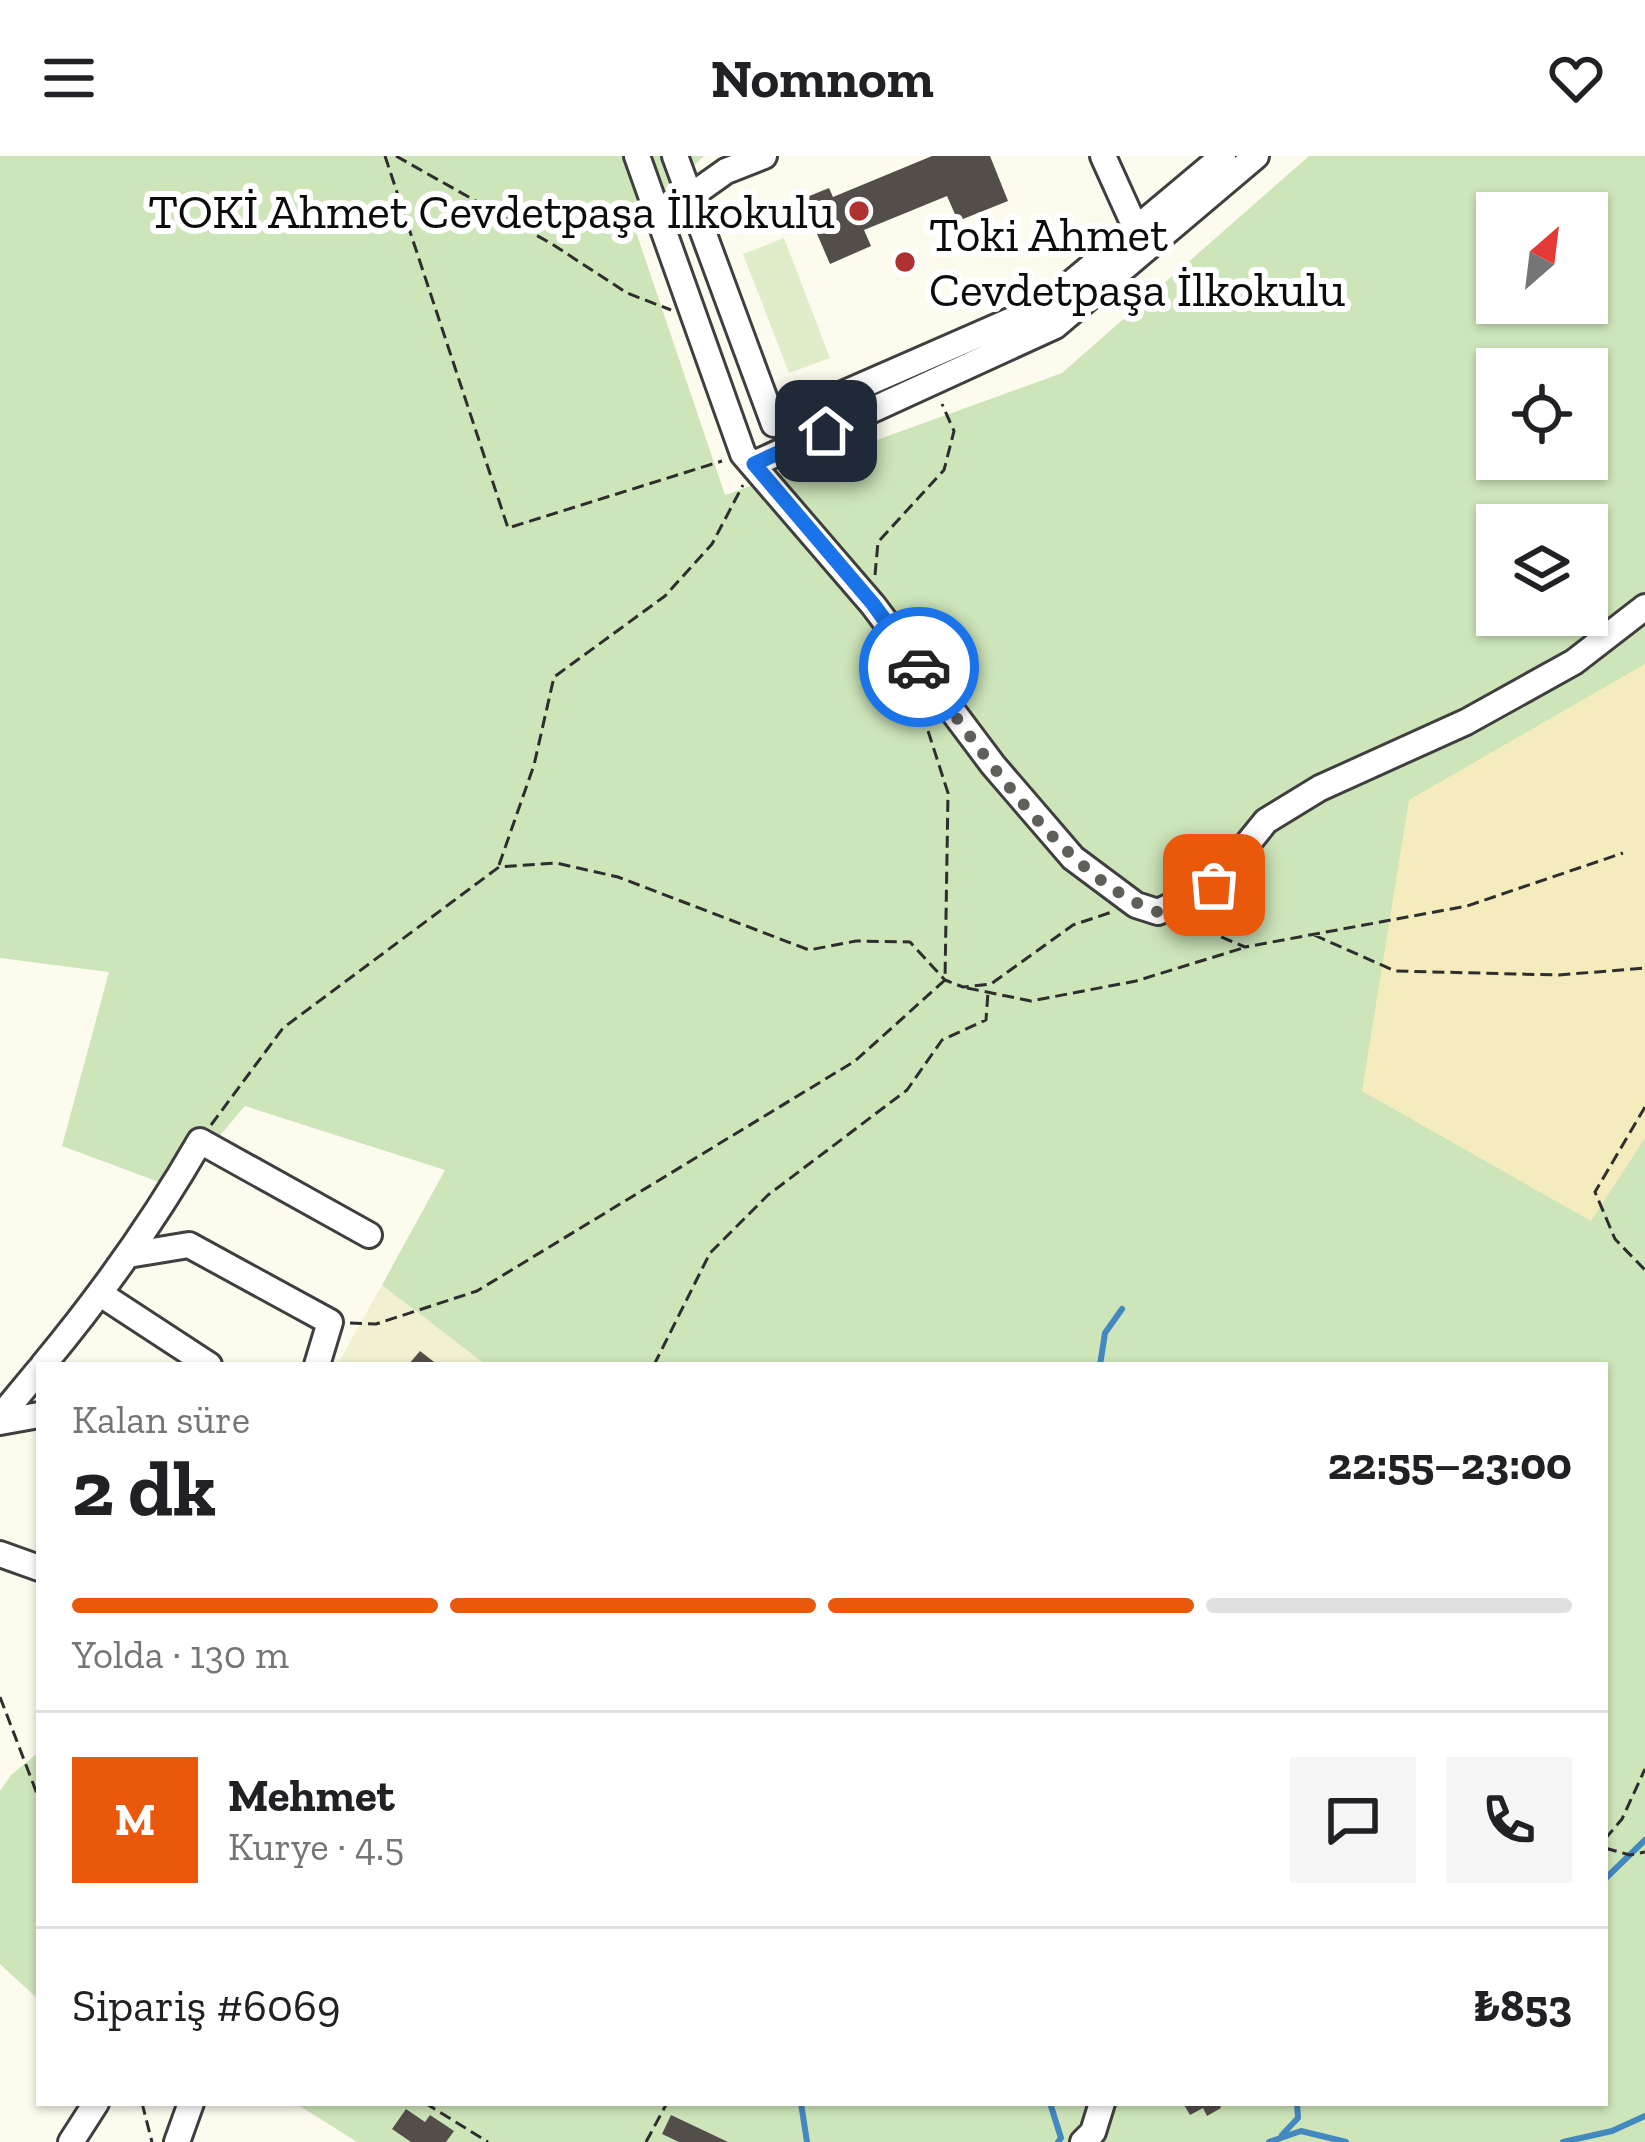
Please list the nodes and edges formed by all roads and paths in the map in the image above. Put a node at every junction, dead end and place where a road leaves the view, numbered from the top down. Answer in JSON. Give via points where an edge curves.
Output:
{"nodes":[{"id":1,"x":385,"y":156,"type":"edge"},
{"id":2,"x":395,"y":156,"type":"edge"},
{"id":3,"x":637,"y":156,"type":"edge"},
{"id":4,"x":674,"y":156,"type":"edge"},
{"id":5,"x":764,"y":156,"type":"edge"},
{"id":6,"x":1102,"y":156,"type":"edge"},
{"id":7,"x":1223,"y":156,"type":"edge"},
{"id":8,"x":1256,"y":156,"type":"edge"},
{"id":9,"x":689,"y":198,"type":"junction"},
{"id":10,"x":658,"y":219,"type":"junction"},
{"id":11,"x":1136,"y":229,"type":"junction"},
{"id":12,"x":694,"y":319,"type":"junction"},
{"id":13,"x":933,"y":382,"type":"junction"},
{"id":14,"x":749,"y":459,"type":"junction"},
{"id":15,"x":873,"y":604,"type":"junction"},
{"id":16,"x":1645,"y":607,"type":"edge"},
{"id":17,"x":919,"y":704,"type":"dead end"},
{"id":18,"x":1623,"y":854,"type":"dead end"},
{"id":19,"x":499,"y":867,"type":"junction"},
{"id":20,"x":1147,"y":908,"type":"junction"},
{"id":21,"x":1312,"y":934,"type":"junction"},
{"id":22,"x":1245,"y":947,"type":"junction"},
{"id":23,"x":1645,"y":968,"type":"edge"},
{"id":24,"x":944,"y":980,"type":"junction"},
{"id":25,"x":963,"y":987,"type":"junction"},
{"id":26,"x":988,"y":992,"type":"junction"},
{"id":27,"x":1645,"y":1107,"type":"edge"},
{"id":28,"x":200,"y":1141,"type":"junction"},
{"id":29,"x":370,"y":1235,"type":"dead end"},
{"id":30,"x":128,"y":1255,"type":"junction"},
{"id":31,"x":1645,"y":1270,"type":"edge"},
{"id":32,"x":102,"y":1295,"type":"junction"},
{"id":33,"x":330,"y":1322,"type":"junction"},
{"id":34,"x":46,"y":1362,"type":"edge"},
{"id":35,"x":204,"y":1362,"type":"edge"},
{"id":36,"x":318,"y":1362,"type":"edge"},
{"id":37,"x":656,"y":1362,"type":"edge"},
{"id":38,"x":36,"y":1374,"type":"edge"},
{"id":39,"x":36,"y":1415,"type":"edge"},
{"id":40,"x":0,"y":1420,"type":"edge"},
{"id":41,"x":0,"y":1554,"type":"edge"},
{"id":42,"x":36,"y":1567,"type":"edge"},
{"id":43,"x":0,"y":1697,"type":"edge"},
{"id":44,"x":1645,"y":1769,"type":"edge"},
{"id":45,"x":36,"y":1791,"type":"edge"},
{"id":46,"x":1608,"y":1835,"type":"edge"},
{"id":47,"x":1608,"y":1849,"type":"edge"},
{"id":48,"x":1645,"y":1852,"type":"edge"},
{"id":49,"x":94,"y":2106,"type":"edge"},
{"id":50,"x":143,"y":2106,"type":"edge"},
{"id":51,"x":189,"y":2106,"type":"edge"},
{"id":52,"x":430,"y":2106,"type":"edge"},
{"id":53,"x":665,"y":2106,"type":"edge"},
{"id":54,"x":1101,"y":2106,"type":"edge"},
{"id":55,"x":71,"y":2142,"type":"edge"},
{"id":56,"x":152,"y":2142,"type":"edge"},
{"id":57,"x":177,"y":2142,"type":"edge"},
{"id":58,"x":488,"y":2142,"type":"edge"},
{"id":59,"x":646,"y":2142,"type":"edge"},
{"id":60,"x":1083,"y":2142,"type":"edge"}],
"edges":[{"from":1,"to":14,"type":"path","via":[[508,528]]},
{"from":2,"to":12,"type":"path","via":[[627,293]]},
{"from":3,"to":10,"type":"street"},
{"from":4,"to":9,"type":"street"},
{"from":5,"to":9,"type":"street"},
{"from":6,"to":11,"type":"street"},
{"from":7,"to":11,"type":"street"},
{"from":8,"to":13,"type":"street","via":[[1055,326]]},
{"from":9,"to":10,"type":"street"},
{"from":9,"to":11,"type":"street","via":[[774,424],[1044,306]]},
{"from":10,"to":12,"type":"street"},
{"from":12,"to":14,"type":"street"},
{"from":13,"to":14,"type":"street"},
{"from":13,"to":15,"type":"path","via":[[953,431],[944,470],[878,542]]},
{"from":14,"to":15,"type":"street"},
{"from":14,"to":19,"type":"path","via":[[712,544],[665,596],[554,677]]},
{"from":15,"to":20,"type":"street","via":[[1073,858]]},
{"from":16,"to":20,"type":"street","via":[[1574,662],[1266,821],[1214,885]]},
{"from":17,"to":24,"type":"path","via":[[948,793]]},
{"from":18,"to":21,"type":"path","via":[[1467,906]]},
{"from":19,"to":24,"type":"path","via":[[556,863],[618,877],[809,950],[910,942]]},
{"from":19,"to":28,"type":"path","via":[[283,1028]]},
{"from":20,"to":22,"type":"path"},
{"from":20,"to":25,"type":"path","via":[[1073,925],[991,984]]},
{"from":21,"to":22,"type":"path"},
{"from":21,"to":23,"type":"path","via":[[1395,971]]},
{"from":22,"to":26,"type":"path","via":[[1136,982],[1031,1001]]},
{"from":24,"to":25,"type":"path"},
{"from":24,"to":33,"type":"path","via":[[855,1061],[477,1291],[376,1324]]},
{"from":25,"to":26,"type":"path"},
{"from":26,"to":37,"type":"path","via":[[986,1020],[942,1040],[907,1090],[768,1195],[710,1253]]},
{"from":27,"to":31,"type":"path","via":[[1595,1192],[1616,1239]]},
{"from":28,"to":29,"type":"street"},
{"from":28,"to":30,"type":"street"},
{"from":30,"to":32,"type":"street"},
{"from":30,"to":33,"type":"street","via":[[189,1245]]},
{"from":32,"to":34,"type":"street"},
{"from":32,"to":35,"type":"street"},
{"from":33,"to":36,"type":"street"},
{"from":38,"to":40,"type":"street"},
{"from":39,"to":40,"type":"street"},
{"from":41,"to":42,"type":"street"},
{"from":43,"to":45,"type":"path"},
{"from":44,"to":46,"type":"path"},
{"from":47,"to":48,"type":"path"},
{"from":49,"to":55,"type":"street"},
{"from":50,"to":56,"type":"path"},
{"from":51,"to":57,"type":"street"},
{"from":52,"to":58,"type":"path"},
{"from":53,"to":59,"type":"path"},
{"from":54,"to":60,"type":"street"}]}
